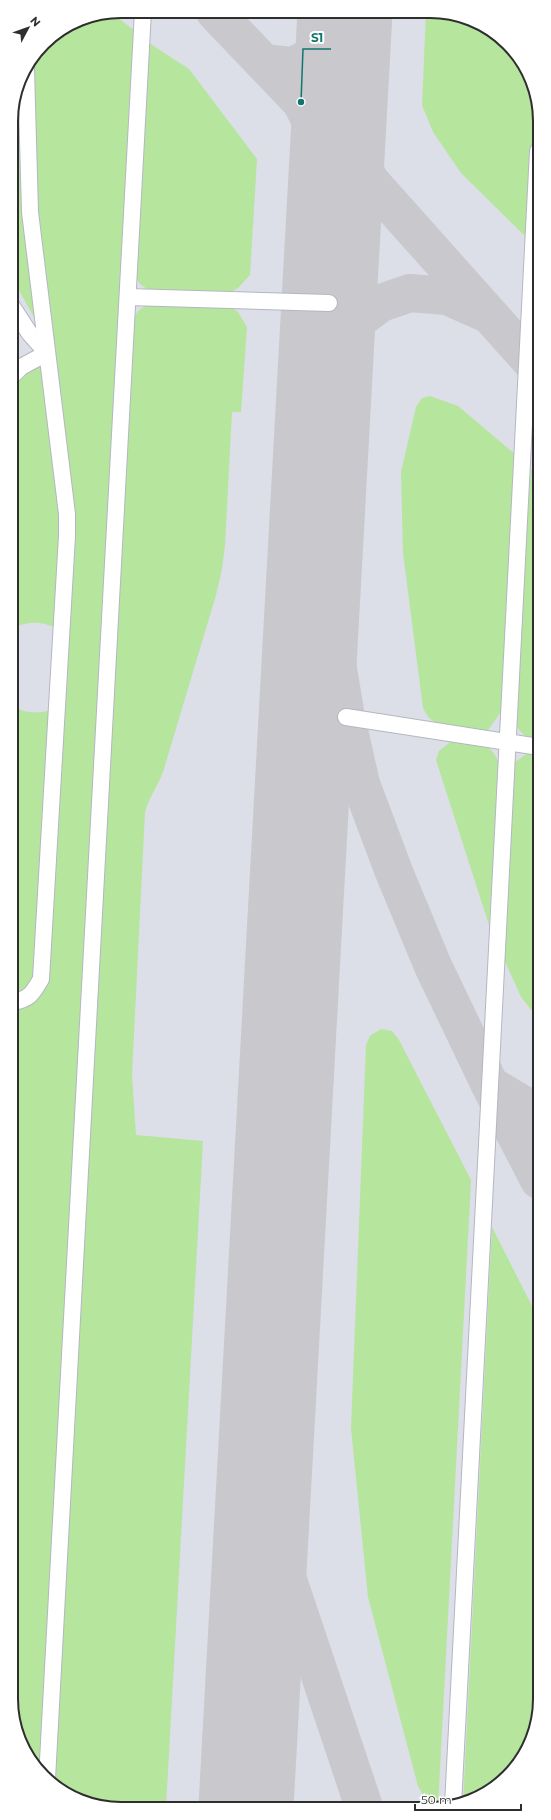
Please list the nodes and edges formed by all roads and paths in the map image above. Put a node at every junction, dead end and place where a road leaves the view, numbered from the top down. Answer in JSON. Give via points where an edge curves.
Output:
{"nodes":[{"id":1,"x":143,"y":18,"type":"edge"},
{"id":2,"x":26,"y":81,"type":"edge"},
{"id":3,"x":533,"y":249,"type":"edge"},
{"id":4,"x":128,"y":297,"type":"junction"},
{"id":5,"x":329,"y":303,"type":"dead end"},
{"id":6,"x":18,"y":316,"type":"edge"},
{"id":7,"x":47,"y":353,"type":"junction"},
{"id":8,"x":18,"y":370,"type":"edge"},
{"id":9,"x":346,"y":717,"type":"dead end"},
{"id":10,"x":508,"y":742,"type":"junction"},
{"id":11,"x":533,"y":746,"type":"edge"},
{"id":12,"x":18,"y":1001,"type":"edge"},
{"id":13,"x":47,"y":1771,"type":"edge"},
{"id":14,"x":453,"y":1799,"type":"edge"}],
"edges":[{"from":1,"to":4,"type":"lane"},
{"from":2,"to":7,"type":"lane","via":[[30,212]]},
{"from":3,"to":10,"type":"lane"},
{"from":4,"to":5,"type":"lane"},
{"from":4,"to":13,"type":"lane"},
{"from":6,"to":7,"type":"lane"},
{"from":7,"to":8,"type":"lane"},
{"from":7,"to":12,"type":"lane","via":[[67,514],[67,536],[41,979],[33,992],[23,1001]]},
{"from":9,"to":10,"type":"lane"},
{"from":10,"to":11,"type":"lane"},
{"from":10,"to":14,"type":"lane"}]}
